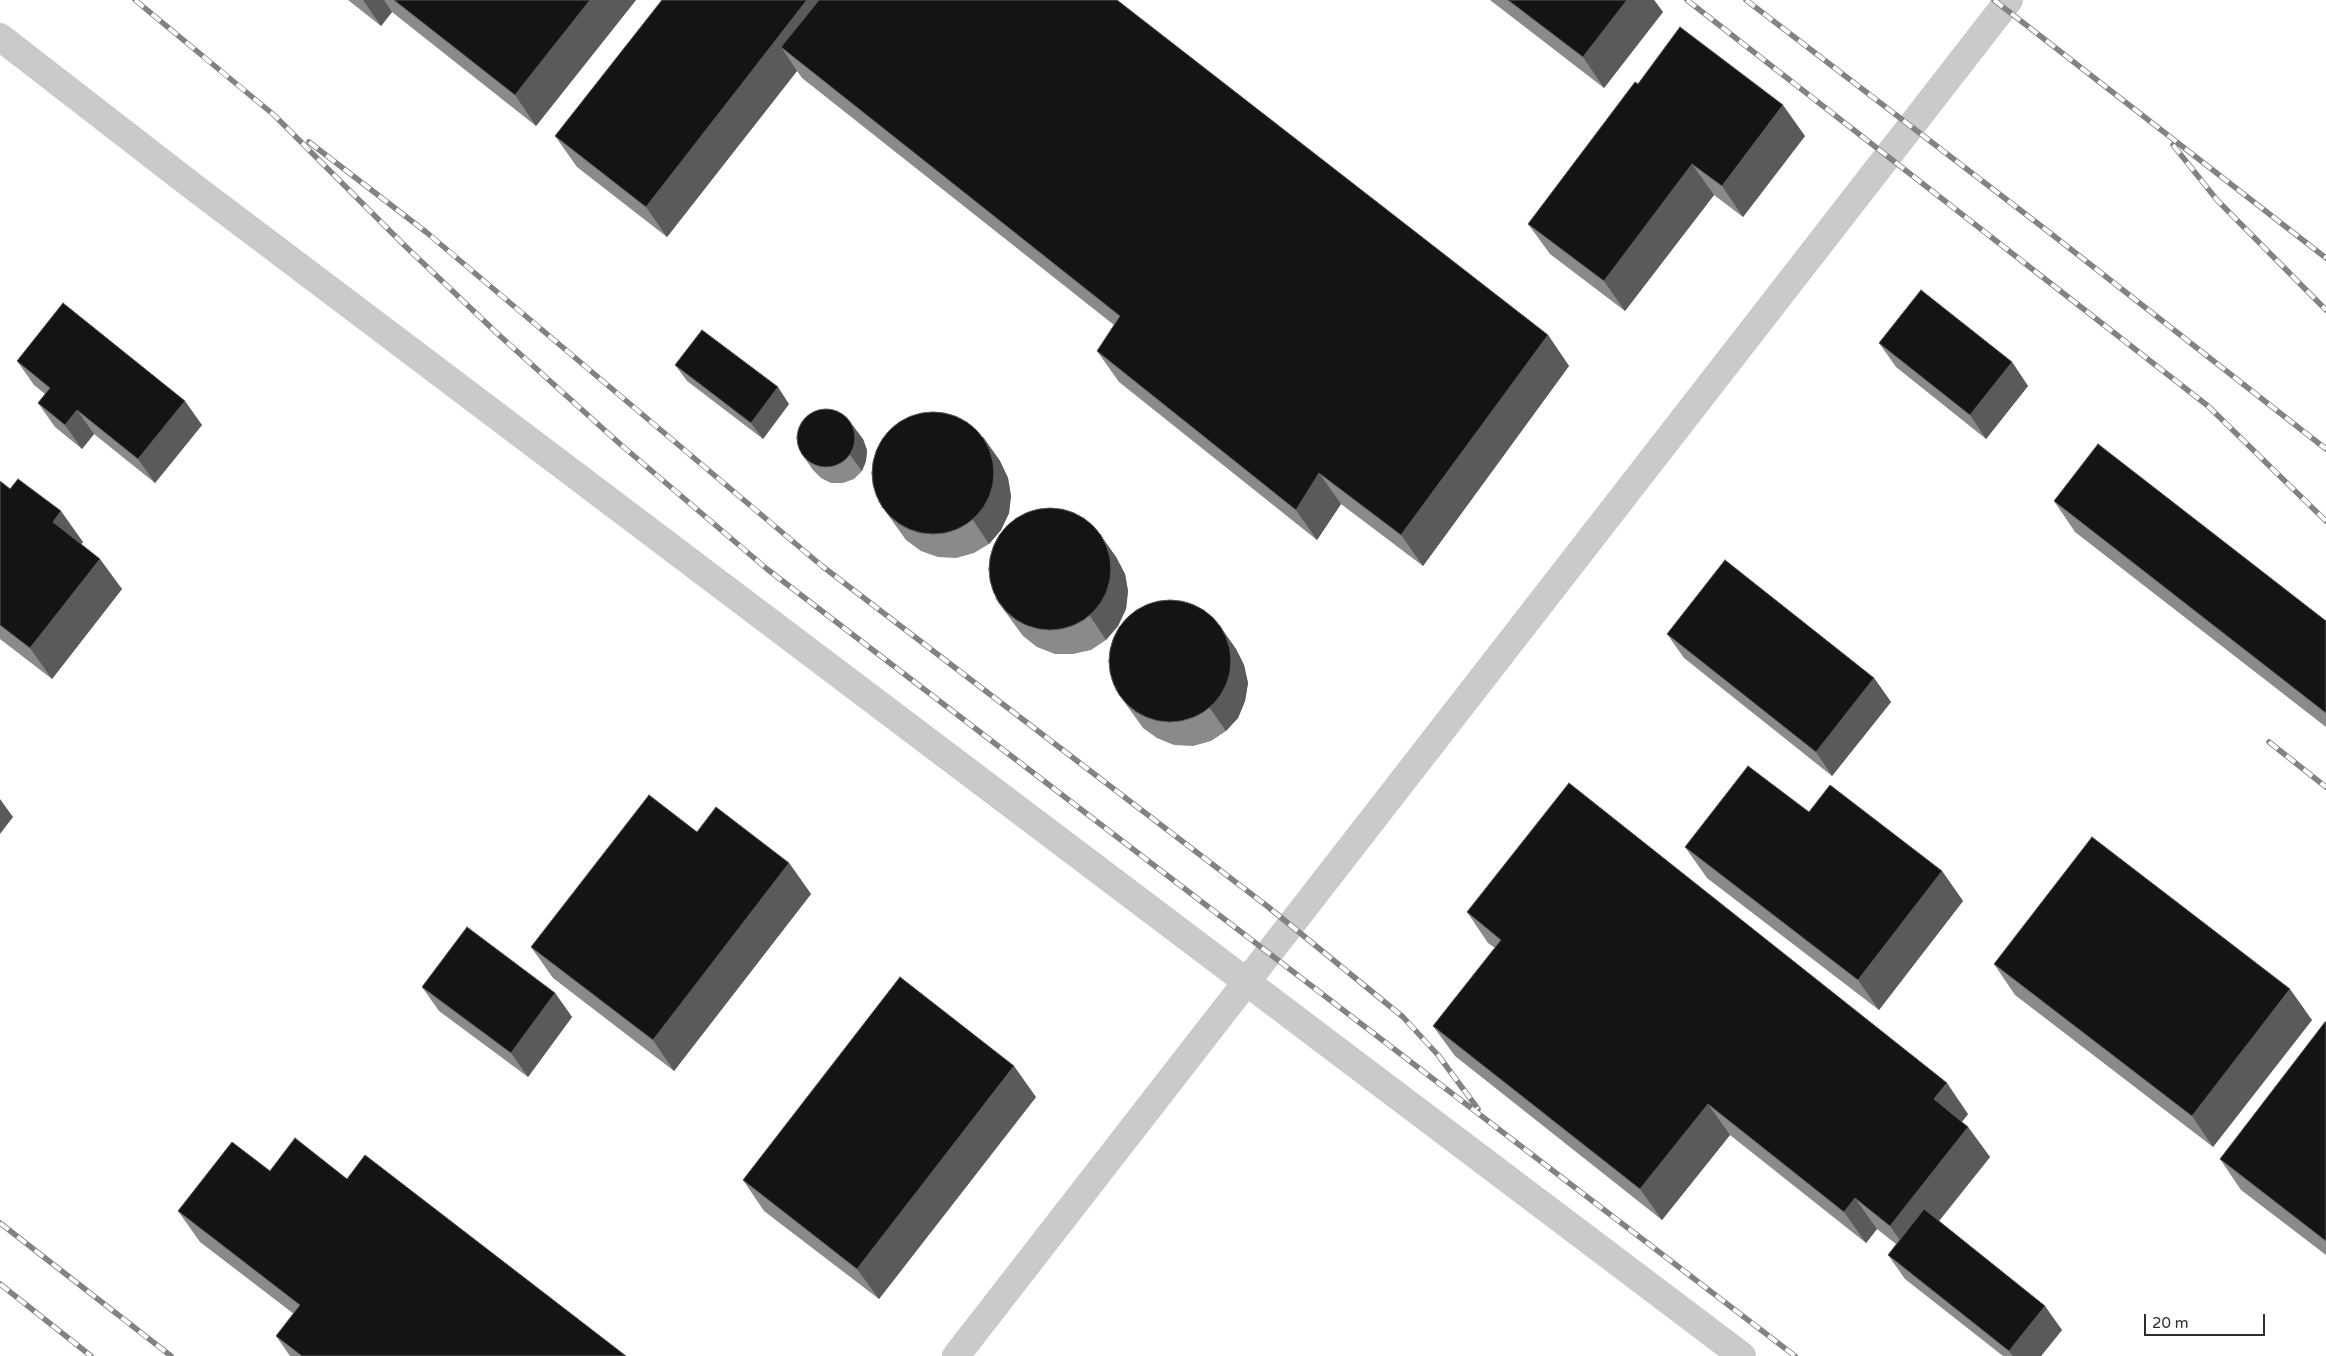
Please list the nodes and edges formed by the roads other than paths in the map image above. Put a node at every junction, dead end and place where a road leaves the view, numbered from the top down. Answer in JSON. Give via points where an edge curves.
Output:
{"nodes":[{"id":1,"x":2009,"y":0,"type":"edge"},
{"id":2,"x":0,"y":37,"type":"edge"},
{"id":3,"x":1247,"y":982,"type":"junction"},
{"id":4,"x":956,"y":1356,"type":"edge"},
{"id":5,"x":1742,"y":1356,"type":"edge"}],
"edges":[{"from":1,"to":3,"type":"street"},
{"from":2,"to":3,"type":"street","via":[[191,186]]},
{"from":3,"to":4,"type":"street"},
{"from":3,"to":5,"type":"street"}]}
